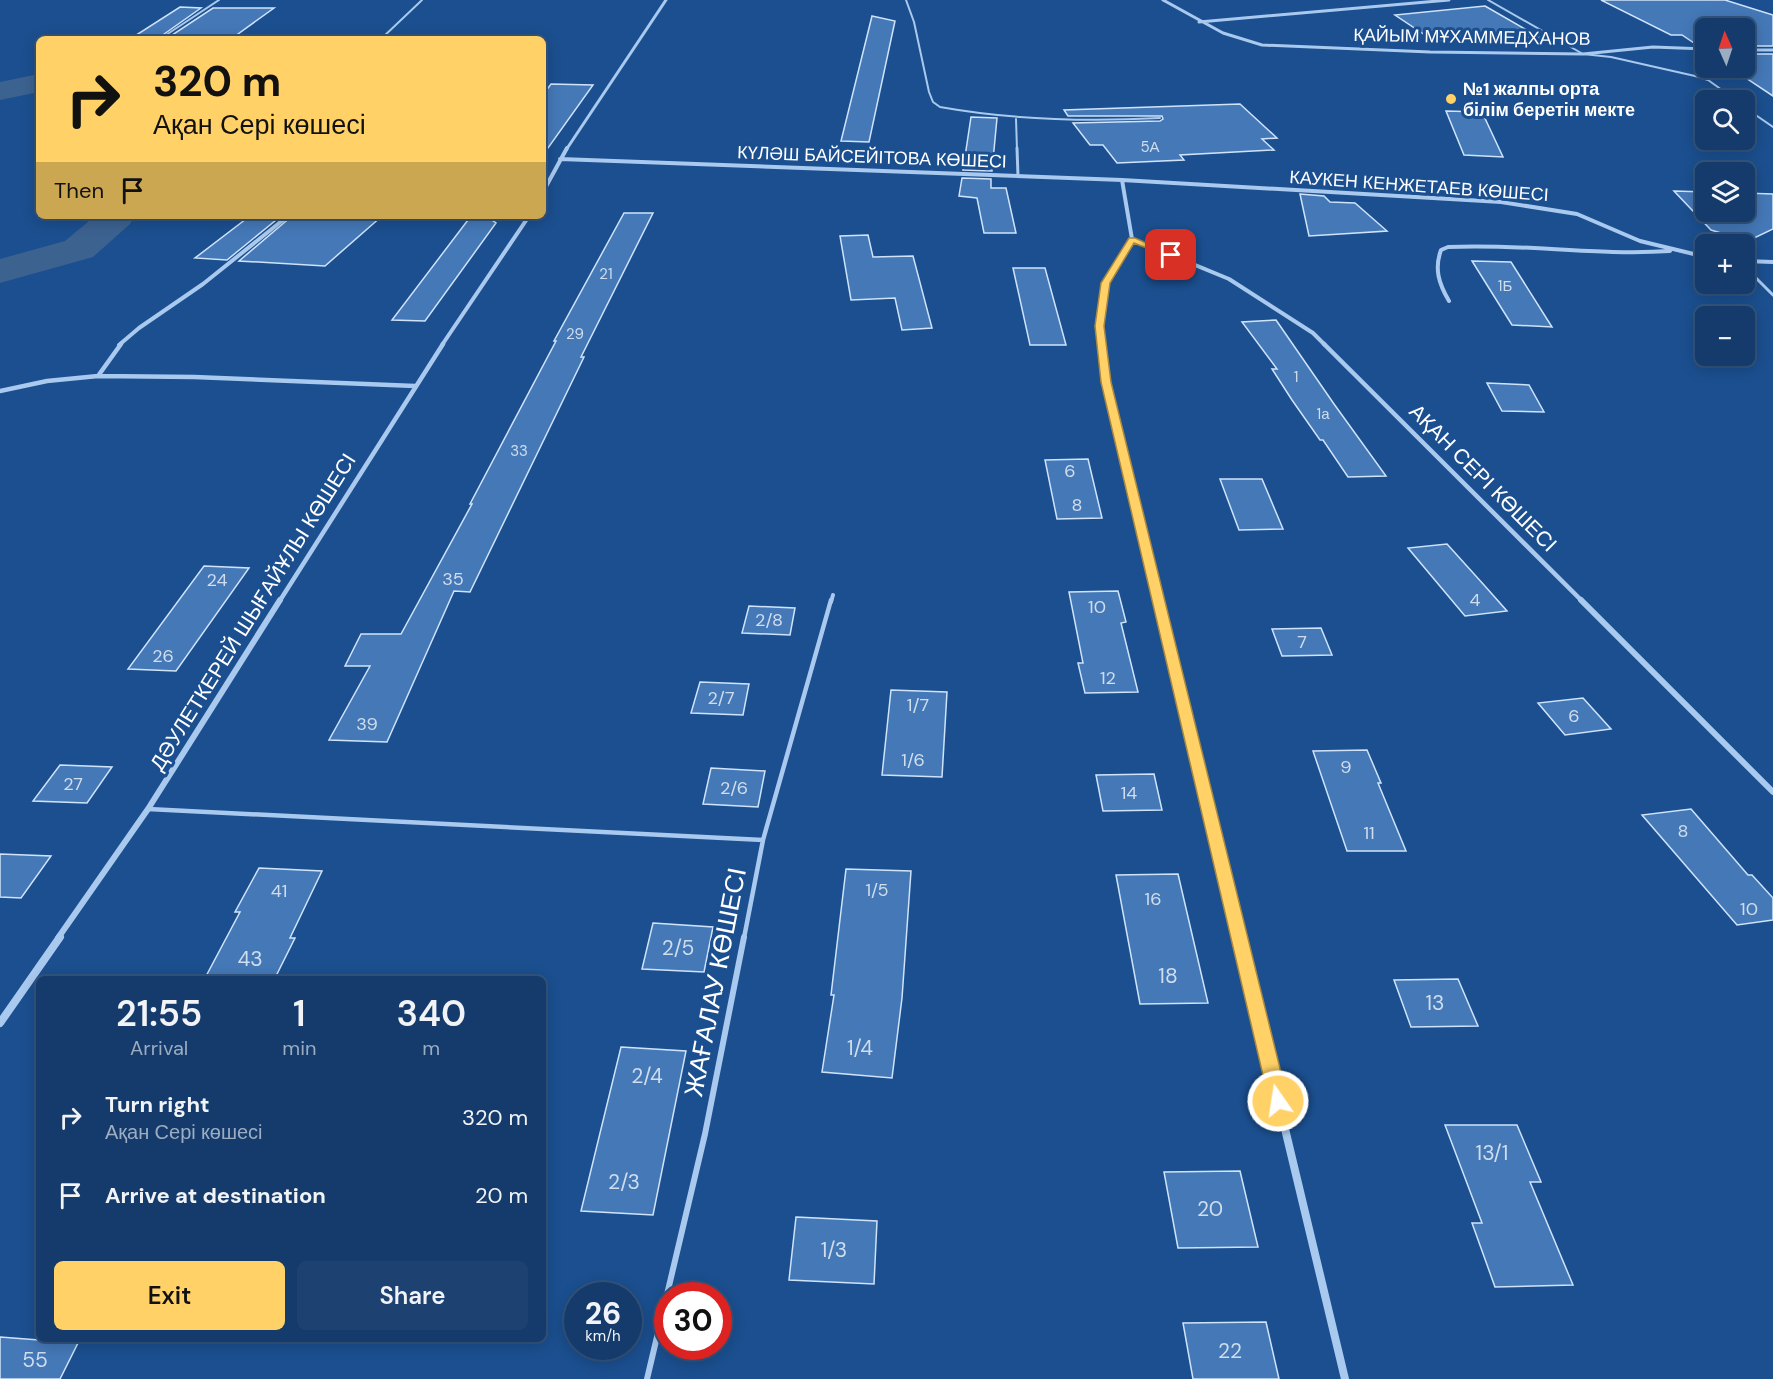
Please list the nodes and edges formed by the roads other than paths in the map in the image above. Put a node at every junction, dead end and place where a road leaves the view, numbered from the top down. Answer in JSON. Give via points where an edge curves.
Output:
{"nodes":[{"id":1,"x":219,"y":0,"type":"edge"},
{"id":2,"x":422,"y":0,"type":"edge"},
{"id":3,"x":666,"y":0,"type":"edge"},
{"id":4,"x":906,"y":0,"type":"edge"},
{"id":5,"x":1163,"y":0,"type":"edge"},
{"id":6,"x":1449,"y":0,"type":"edge"},
{"id":7,"x":1488,"y":0,"type":"edge"},
{"id":8,"x":1198,"y":22,"type":"junction"},
{"id":9,"x":165,"y":36,"type":"edge"},
{"id":10,"x":384,"y":36,"type":"edge"},
{"id":11,"x":1695,"y":49,"type":"edge"},
{"id":12,"x":1755,"y":50,"type":"edge"},
{"id":13,"x":1773,"y":50,"type":"edge"},
{"id":14,"x":1583,"y":54,"type":"junction"},
{"id":15,"x":1722,"y":90,"type":"edge"},
{"id":16,"x":1755,"y":115,"type":"edge"},
{"id":17,"x":1160,"y":118,"type":"dead end"},
{"id":18,"x":1016,"y":119,"type":"junction"},
{"id":19,"x":1773,"y":128,"type":"edge"},
{"id":20,"x":560,"y":159,"type":"junction"},
{"id":21,"x":1018,"y":176,"type":"junction"},
{"id":22,"x":1122,"y":180,"type":"junction"},
{"id":23,"x":546,"y":186,"type":"edge"},
{"id":24,"x":284,"y":219,"type":"edge"},
{"id":25,"x":527,"y":219,"type":"edge"},
{"id":26,"x":1132,"y":240,"type":"junction"},
{"id":27,"x":1674,"y":251,"type":"junction"},
{"id":28,"x":1695,"y":255,"type":"edge"},
{"id":29,"x":1755,"y":261,"type":"edge"},
{"id":30,"x":1773,"y":262,"type":"edge"},
{"id":31,"x":1755,"y":277,"type":"edge"},
{"id":32,"x":1773,"y":295,"type":"edge"},
{"id":33,"x":1449,"y":301,"type":"dead end"},
{"id":34,"x":98,"y":376,"type":"junction"},
{"id":35,"x":415,"y":386,"type":"junction"},
{"id":36,"x":0,"y":391,"type":"edge"},
{"id":37,"x":833,"y":595,"type":"dead end"},
{"id":38,"x":1773,"y":792,"type":"edge"},
{"id":39,"x":148,"y":809,"type":"junction"},
{"id":40,"x":763,"y":840,"type":"junction"},
{"id":41,"x":0,"y":1023,"type":"edge"},
{"id":42,"x":647,"y":1379,"type":"edge"},
{"id":43,"x":1345,"y":1379,"type":"edge"}],
"edges":[{"from":1,"to":9,"type":"lane"},
{"from":2,"to":10,"type":"lane"},
{"from":3,"to":20,"type":"street"},
{"from":4,"to":18,"type":"lane","via":[[933,102],[963,112]]},
{"from":5,"to":8,"type":"street","name":"ҚАЙЫМ МҰХАММЕДХАНОВ"},
{"from":6,"to":8,"type":"street"},
{"from":7,"to":14,"type":"lane"},
{"from":8,"to":14,"type":"street","name":"ҚАЙЫМ МҰХАММЕДХАНОВ","via":[[1238,40],[1262,45]]},
{"from":11,"to":14,"type":"street","name":"ҚАЙЫМ МҰХАММЕДХАНОВ","via":[[1653,47]]},
{"from":12,"to":13,"type":"street"},
{"from":14,"to":15,"type":"lane","via":[[1695,76]]},
{"from":16,"to":19,"type":"lane"},
{"from":17,"to":18,"type":"lane","via":[[1105,122]]},
{"from":18,"to":21,"type":"lane"},
{"from":20,"to":21,"type":"street","name":"КҮЛӘШ БАЙСЕЙІТОВА КӨШЕСІ"},
{"from":20,"to":23,"type":"street"},
{"from":21,"to":22,"type":"street","name":"КҮЛӘШ БАЙСЕЙІТОВА КӨШЕСІ"},
{"from":22,"to":26,"type":"street"},
{"from":22,"to":27,"type":"street","name":"КАУКЕН КЕНЖЕТАЕВ КӨШЕСІ","via":[[1512,203],[1577,214]]},
{"from":24,"to":34,"type":"street","via":[[117,347]]},
{"from":25,"to":35,"type":"street","name":"ДӘУЛЕТКЕРЕЙ ШЫҒАЙҰЛЫ КӨШЕСІ"},
{"from":26,"to":38,"type":"street","name":"АҚАН СЕРІ КӨШЕСІ","via":[[1229,279],[1313,333]]},
{"from":26,"to":43,"type":"street","via":[[1105,283],[1099,326],[1106,382]]},
{"from":27,"to":28,"type":"street","name":"КАУКЕН КЕНЖЕТАЕВ КӨШЕСІ"},
{"from":27,"to":33,"type":"street","via":[[1629,254],[1448,247],[1441,250],[1436,270]]},
{"from":29,"to":30,"type":"street"},
{"from":31,"to":32,"type":"lane"},
{"from":34,"to":35,"type":"street"},
{"from":34,"to":36,"type":"street"},
{"from":35,"to":39,"type":"street","name":"ДӘУЛЕТКЕРЕЙ ШЫҒАЙҰЛЫ КӨШЕСІ"},
{"from":37,"to":40,"type":"lane","name":"ЖАҒАЛАУ КӨШЕСІ"},
{"from":39,"to":40,"type":"lane"},
{"from":39,"to":41,"type":"street","name":"ДӘУЛЕТКЕРЕЙ ШЫҒАЙҰЛЫ КӨШЕСІ"},
{"from":40,"to":42,"type":"lane","name":"ЖАҒАЛАУ КӨШЕСІ","via":[[705,1134]]}]}
